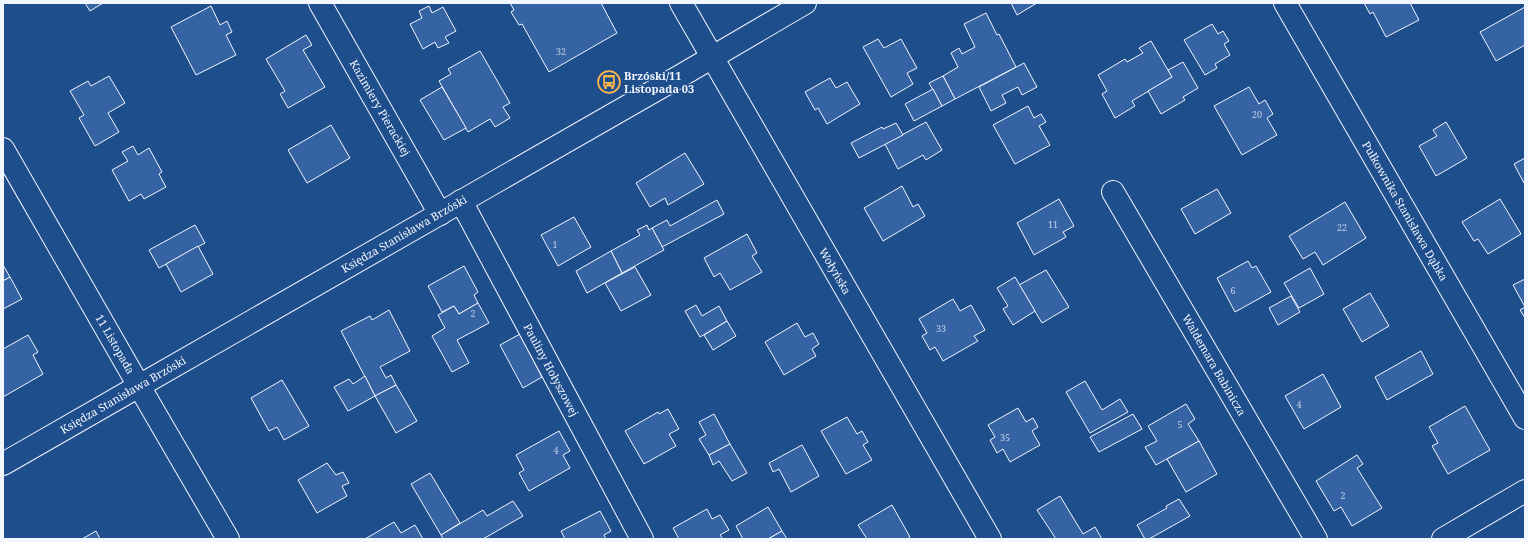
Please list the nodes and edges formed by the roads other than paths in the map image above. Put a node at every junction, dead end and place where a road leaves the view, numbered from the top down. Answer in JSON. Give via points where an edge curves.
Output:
{"nodes":[{"id":1,"x":320,"y":3,"type":"edge"},
{"id":2,"x":681,"y":3,"type":"edge"},
{"id":3,"x":805,"y":3,"type":"edge"},
{"id":4,"x":1285,"y":3,"type":"edge"},
{"id":5,"x":712,"y":58,"type":"junction"},
{"id":6,"x":3,"y":148,"type":"edge"},
{"id":7,"x":1113,"y":192,"type":"dead end"},
{"id":8,"x":461,"y":201,"type":"junction"},
{"id":9,"x":440,"y":214,"type":"junction"},
{"id":10,"x":139,"y":386,"type":"junction"},
{"id":11,"x":1525,"y":418,"type":"edge"},
{"id":12,"x":3,"y":464,"type":"edge"},
{"id":13,"x":1525,"y":491,"type":"edge"},
{"id":14,"x":228,"y":539,"type":"edge"},
{"id":15,"x":642,"y":539,"type":"edge"},
{"id":16,"x":990,"y":539,"type":"edge"},
{"id":17,"x":1316,"y":539,"type":"edge"},
{"id":18,"x":1443,"y":539,"type":"edge"}],
"edges":[{"from":1,"to":9,"type":"street","name":"Kazimiery Pierackiej"},
{"from":2,"to":5,"type":"street","name":"Wołyńska"},
{"from":3,"to":5,"type":"street","name":"Księdza Stanisława Brzóski"},
{"from":4,"to":11,"type":"street","name":"Pułkownika Stanisława Dąbka"},
{"from":5,"to":8,"type":"street","name":"Księdza Stanisława Brzóski"},
{"from":5,"to":16,"type":"street","name":"Wołyńska"},
{"from":6,"to":10,"type":"street","name":"11 Listopada"},
{"from":7,"to":17,"type":"street","name":"Waldemara Babinicza"},
{"from":8,"to":9,"type":"street","name":"Księdza Stanisława Brzóski"},
{"from":8,"to":15,"type":"street","name":"Pauliny Hołyszowej"},
{"from":9,"to":10,"type":"street","name":"Księdza Stanisława Brzóski"},
{"from":10,"to":12,"type":"street","name":"Księdza Stanisława Brzóski"},
{"from":10,"to":14,"type":"street","name":"11 Listopada"},
{"from":13,"to":18,"type":"street"}]}
